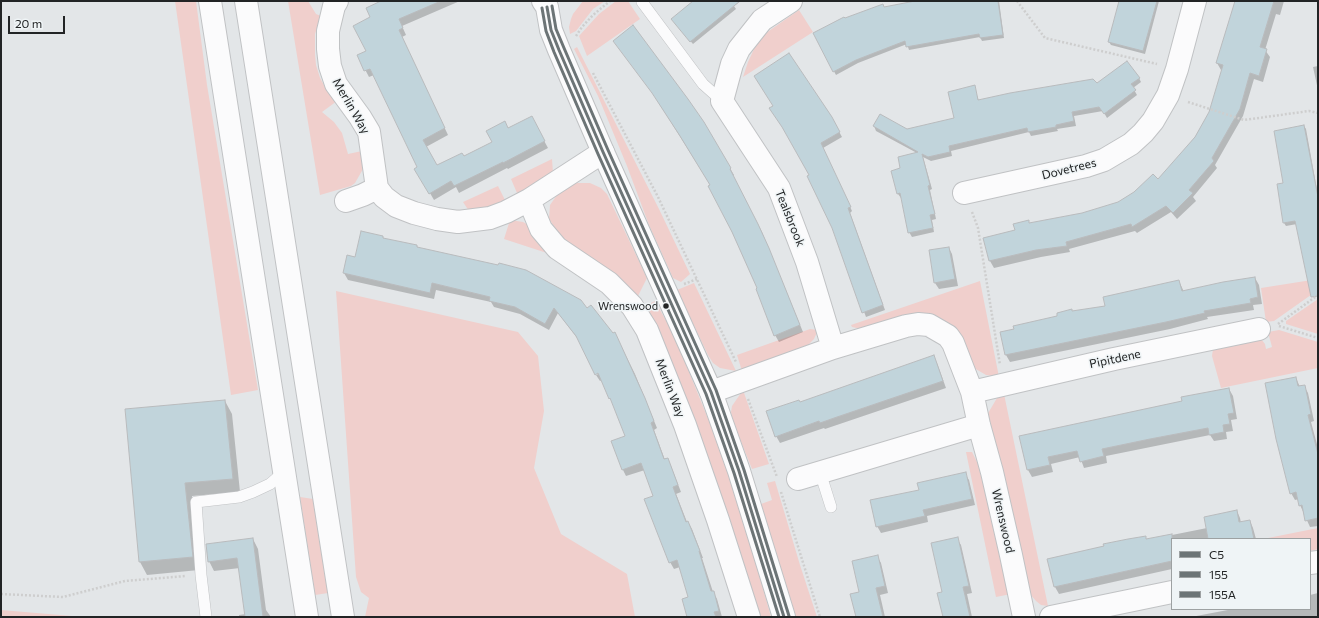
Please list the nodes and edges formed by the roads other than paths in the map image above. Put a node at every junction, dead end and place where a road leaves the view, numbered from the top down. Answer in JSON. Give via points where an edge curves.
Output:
{"nodes":[{"id":1,"x":210,"y":1,"type":"edge"},
{"id":2,"x":246,"y":1,"type":"edge"},
{"id":3,"x":337,"y":1,"type":"edge"},
{"id":4,"x":791,"y":1,"type":"edge"},
{"id":5,"x":1195,"y":1,"type":"edge"},
{"id":6,"x":642,"y":2,"type":"dead end"},
{"id":7,"x":551,"y":3,"type":"edge"},
{"id":8,"x":722,"y":101,"type":"junction"},
{"id":9,"x":603,"y":152,"type":"junction"},
{"id":10,"x":377,"y":188,"type":"junction"},
{"id":11,"x":964,"y":193,"type":"road end"},
{"id":12,"x":529,"y":200,"type":"junction"},
{"id":13,"x":346,"y":201,"type":"dead end"},
{"id":14,"x":1259,"y":329,"type":"dead end"},
{"id":15,"x":833,"y":348,"type":"junction"},
{"id":16,"x":711,"y":392,"type":"junction"},
{"id":17,"x":972,"y":392,"type":"junction"},
{"id":18,"x":979,"y":425,"type":"junction"},
{"id":19,"x":284,"y":471,"type":"junction"},
{"id":20,"x":820,"y":472,"type":"junction"},
{"id":21,"x":785,"y":482,"type":"road end"},
{"id":22,"x":831,"y":507,"type":"dead end"},
{"id":23,"x":1171,"y":592,"type":"edge"},
{"id":24,"x":206,"y":617,"type":"edge"},
{"id":25,"x":307,"y":617,"type":"edge"},
{"id":26,"x":343,"y":617,"type":"edge"},
{"id":27,"x":748,"y":617,"type":"edge"},
{"id":28,"x":784,"y":617,"type":"edge"},
{"id":29,"x":1024,"y":617,"type":"edge"},
{"id":30,"x":1051,"y":617,"type":"edge"}],
"edges":[{"from":1,"to":19,"type":"main road"},
{"from":2,"to":26,"type":"main road"},
{"from":3,"to":10,"type":"main road","name":"Merlin Way","via":[[328,31],[330,66],[336,84],[356,110],[368,132]]},
{"from":4,"to":8,"type":"main road","via":[[762,20],[739,49]]},
{"from":5,"to":11,"type":"main road","name":"Dovetrees","via":[[1168,95],[1143,133],[1131,144],[1104,160],[1086,166]]},
{"from":6,"to":8,"type":"lane","name":"Tealsbrook","via":[[703,84]]},
{"from":7,"to":9,"type":"main road","via":[[551,30]]},
{"from":8,"to":15,"type":"main road","name":"Tealsbrook","via":[[779,188],[807,262]]},
{"from":9,"to":12,"type":"main road"},
{"from":9,"to":16,"type":"main road"},
{"from":10,"to":12,"type":"main road","via":[[396,206],[414,213],[458,222],[490,218]]},
{"from":10,"to":13,"type":"main road"},
{"from":12,"to":27,"type":"main road","name":"Merlin Way","via":[[541,229],[557,248],[609,283],[632,306],[647,330],[718,520]]},
{"from":14,"to":17,"type":"main road","name":"Pipitdene"},
{"from":15,"to":16,"type":"main road","name":"Wrenswood"},
{"from":15,"to":17,"type":"main road","name":"Wrenswood","via":[[906,326],[929,325],[948,336],[953,343]]},
{"from":16,"to":28,"type":"main road"},
{"from":17,"to":18,"type":"main road","name":"Wrenswood"},
{"from":18,"to":20,"type":"main road"},
{"from":18,"to":29,"type":"main road","name":"Wrenswood"},
{"from":19,"to":24,"type":"lane","via":[[270,484],[239,497],[196,502]]},
{"from":19,"to":25,"type":"main road"},
{"from":20,"to":21,"type":"main road"},
{"from":20,"to":22,"type":"lane"},
{"from":23,"to":30,"type":"main road"}]}
